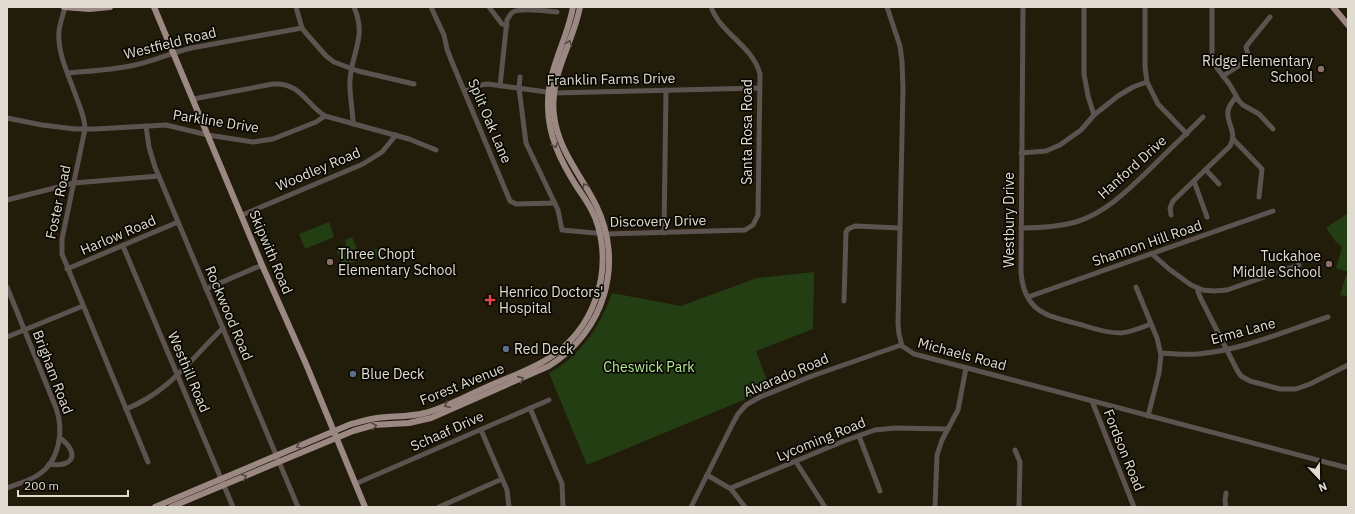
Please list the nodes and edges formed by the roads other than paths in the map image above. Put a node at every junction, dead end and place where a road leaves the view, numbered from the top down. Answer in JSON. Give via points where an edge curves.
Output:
{"nodes":[{"id":1,"x":65,"y":7,"type":"edge"},
{"id":2,"x":110,"y":7,"type":"edge"},
{"id":3,"x":154,"y":7,"type":"edge"},
{"id":4,"x":296,"y":7,"type":"edge"},
{"id":5,"x":354,"y":7,"type":"edge"},
{"id":6,"x":431,"y":7,"type":"edge"},
{"id":7,"x":489,"y":7,"type":"edge"},
{"id":8,"x":573,"y":7,"type":"edge"},
{"id":9,"x":580,"y":7,"type":"edge"},
{"id":10,"x":711,"y":7,"type":"edge"},
{"id":11,"x":887,"y":7,"type":"edge"},
{"id":12,"x":1022,"y":7,"type":"edge"},
{"id":13,"x":1084,"y":7,"type":"edge"},
{"id":14,"x":1145,"y":7,"type":"edge"},
{"id":15,"x":1212,"y":7,"type":"edge"},
{"id":16,"x":1333,"y":7,"type":"edge"},
{"id":17,"x":557,"y":12,"type":"dead end"},
{"id":18,"x":1270,"y":17,"type":"dead end"},
{"id":19,"x":1348,"y":25,"type":"edge"},
{"id":20,"x":507,"y":26,"type":"junction"},
{"id":21,"x":302,"y":28,"type":"junction"},
{"id":22,"x":173,"y":52,"type":"junction"},
{"id":23,"x":352,"y":69,"type":"junction"},
{"id":24,"x":68,"y":73,"type":"junction"},
{"id":25,"x":1224,"y":76,"type":"junction"},
{"id":26,"x":520,"y":77,"type":"dead end"},
{"id":27,"x":1147,"y":82,"type":"junction"},
{"id":28,"x":414,"y":84,"type":"dead end"},
{"id":29,"x":500,"y":86,"type":"junction"},
{"id":30,"x":519,"y":88,"type":"junction"},
{"id":31,"x":760,"y":88,"type":"junction"},
{"id":32,"x":666,"y":90,"type":"junction"},
{"id":33,"x":465,"y":91,"type":"junction"},
{"id":34,"x":551,"y":93,"type":"junction"},
{"id":35,"x":1236,"y":97,"type":"junction"},
{"id":36,"x":193,"y":99,"type":"junction"},
{"id":37,"x":1094,"y":115,"type":"junction"},
{"id":38,"x":325,"y":116,"type":"junction"},
{"id":39,"x":7,"y":118,"type":"edge"},
{"id":40,"x":1203,"y":118,"type":"dead end"},
{"id":41,"x":353,"y":124,"type":"junction"},
{"id":42,"x":146,"y":126,"type":"junction"},
{"id":43,"x":85,"y":129,"type":"junction"},
{"id":44,"x":1273,"y":129,"type":"dead end"},
{"id":45,"x":1187,"y":134,"type":"junction"},
{"id":46,"x":208,"y":135,"type":"junction"},
{"id":47,"x":396,"y":135,"type":"junction"},
{"id":48,"x":1233,"y":139,"type":"junction"},
{"id":49,"x":436,"y":150,"type":"dead end"},
{"id":50,"x":1022,"y":153,"type":"junction"},
{"id":51,"x":1206,"y":170,"type":"junction"},
{"id":52,"x":159,"y":176,"type":"junction"},
{"id":53,"x":1194,"y":181,"type":"junction"},
{"id":54,"x":74,"y":183,"type":"junction"},
{"id":55,"x":1219,"y":184,"type":"dead end"},
{"id":56,"x":1259,"y":197,"type":"dead end"},
{"id":57,"x":7,"y":200,"type":"edge"},
{"id":58,"x":555,"y":203,"type":"junction"},
{"id":59,"x":1273,"y":211,"type":"dead end"},
{"id":60,"x":242,"y":215,"type":"junction"},
{"id":61,"x":1170,"y":215,"type":"dead end"},
{"id":62,"x":1208,"y":217,"type":"dead end"},
{"id":63,"x":178,"y":222,"type":"junction"},
{"id":64,"x":753,"y":225,"type":"joint"},
{"id":65,"x":900,"y":228,"type":"junction"},
{"id":66,"x":1021,"y":228,"type":"junction"},
{"id":67,"x":664,"y":233,"type":"junction"},
{"id":68,"x":603,"y":234,"type":"junction"},
{"id":69,"x":123,"y":246,"type":"junction"},
{"id":70,"x":1152,"y":254,"type":"junction"},
{"id":71,"x":262,"y":265,"type":"junction"},
{"id":72,"x":1299,"y":265,"type":"dead end"},
{"id":73,"x":67,"y":269,"type":"junction"},
{"id":74,"x":7,"y":287,"type":"edge"},
{"id":75,"x":1136,"y":287,"type":"dead end"},
{"id":76,"x":1198,"y":288,"type":"junction"},
{"id":77,"x":206,"y":289,"type":"junction"},
{"id":78,"x":1028,"y":297,"type":"junction"},
{"id":79,"x":844,"y":300,"type":"dead end"},
{"id":80,"x":83,"y":306,"type":"junction"},
{"id":81,"x":1328,"y":317,"type":"dead end"},
{"id":82,"x":1151,"y":324,"type":"junction"},
{"id":83,"x":223,"y":328,"type":"junction"},
{"id":84,"x":24,"y":330,"type":"junction"},
{"id":85,"x":7,"y":337,"type":"edge"},
{"id":86,"x":901,"y":345,"type":"junction"},
{"id":87,"x":1226,"y":349,"type":"junction"},
{"id":88,"x":1161,"y":353,"type":"junction"},
{"id":89,"x":1348,"y":364,"type":"edge"},
{"id":90,"x":966,"y":368,"type":"junction"},
{"id":91,"x":177,"y":375,"type":"junction"},
{"id":92,"x":549,"y":400,"type":"dead end"},
{"id":93,"x":1092,"y":401,"type":"junction"},
{"id":94,"x":530,"y":408,"type":"junction"},
{"id":95,"x":126,"y":409,"type":"junction"},
{"id":96,"x":1148,"y":416,"type":"junction"},
{"id":97,"x":948,"y":429,"type":"junction"},
{"id":98,"x":481,"y":430,"type":"junction"},
{"id":99,"x":336,"y":434,"type":"junction"},
{"id":100,"x":859,"y":436,"type":"junction"},
{"id":101,"x":60,"y":438,"type":"junction"},
{"id":102,"x":1015,"y":450,"type":"dead end"},
{"id":103,"x":278,"y":458,"type":"junction"},
{"id":104,"x":148,"y":462,"type":"dead end"},
{"id":105,"x":796,"y":462,"type":"junction"},
{"id":106,"x":49,"y":464,"type":"junction"},
{"id":107,"x":1348,"y":468,"type":"edge"},
{"id":108,"x":707,"y":475,"type":"junction"},
{"id":109,"x":502,"y":479,"type":"junction"},
{"id":110,"x":222,"y":482,"type":"junction"},
{"id":111,"x":355,"y":484,"type":"junction"},
{"id":112,"x":7,"y":488,"type":"edge"},
{"id":113,"x":730,"y":488,"type":"junction"},
{"id":114,"x":880,"y":491,"type":"dead end"},
{"id":115,"x":1226,"y":493,"type":"dead end"},
{"id":116,"x":155,"y":507,"type":"edge"},
{"id":117,"x":171,"y":507,"type":"edge"},
{"id":118,"x":233,"y":507,"type":"edge"},
{"id":119,"x":298,"y":507,"type":"edge"},
{"id":120,"x":365,"y":507,"type":"edge"},
{"id":121,"x":439,"y":507,"type":"edge"},
{"id":122,"x":509,"y":507,"type":"edge"},
{"id":123,"x":562,"y":507,"type":"edge"},
{"id":124,"x":691,"y":507,"type":"edge"},
{"id":125,"x":744,"y":507,"type":"edge"},
{"id":126,"x":825,"y":507,"type":"edge"},
{"id":127,"x":935,"y":507,"type":"edge"},
{"id":128,"x":1019,"y":507,"type":"edge"},
{"id":129,"x":1134,"y":507,"type":"edge"},
{"id":130,"x":1226,"y":507,"type":"edge"}],
"edges":[{"from":1,"to":2,"type":"main road"},
{"from":1,"to":24,"type":"street","name":"Foster Road","via":[[59,36]]},
{"from":3,"to":22,"type":"main road","name":"Skipwith Road"},
{"from":4,"to":21,"type":"street"},
{"from":5,"to":23,"type":"street","via":[[360,33]]},
{"from":6,"to":33,"type":"street","name":"Split Oak Lane"},
{"from":7,"to":20,"type":"street","via":[[502,24]]},
{"from":8,"to":34,"type":"main road","name":"Forest Avenue","via":[[554,66]]},
{"from":34,"to":9,"type":"main road","name":"Forest Avenue","one_way":true},
{"from":10,"to":31,"type":"street","name":"Santa Rosa Road","via":[[723,27],[754,59],[760,74]]},
{"from":11,"to":65,"type":"street","name":"Michaels Road","via":[[902,61]]},
{"from":12,"to":50,"type":"street","name":"Westbury Drive"},
{"from":13,"to":37,"type":"street","via":[[1084,74]]},
{"from":14,"to":27,"type":"street"},
{"from":15,"to":25,"type":"street","via":[[1212,58]]},
{"from":16,"to":19,"type":"main road"},
{"from":17,"to":20,"type":"street","via":[[518,10],[509,16]]},
{"from":18,"to":25,"type":"street","via":[[1246,47],[1249,59]]},
{"from":20,"to":29,"type":"street"},
{"from":21,"to":22,"type":"street","name":"Westfield Road"},
{"from":21,"to":23,"type":"street","via":[[328,59]]},
{"from":22,"to":24,"type":"street","name":"Westfield Road","via":[[133,66]]},
{"from":22,"to":36,"type":"main road","name":"Skipwith Road"},
{"from":23,"to":28,"type":"street"},
{"from":23,"to":41,"type":"street","via":[[350,90]]},
{"from":24,"to":43,"type":"street","name":"Foster Road","via":[[85,122]]},
{"from":25,"to":35,"type":"street"},
{"from":26,"to":30,"type":"street"},
{"from":27,"to":37,"type":"street","via":[[1126,91]]},
{"from":27,"to":45,"type":"street","via":[[1158,104]]},
{"from":29,"to":30,"type":"street","name":"Franklin Farms Drive"},
{"from":29,"to":33,"type":"street","name":"Franklin Farms Drive","via":[[482,85]]},
{"from":30,"to":34,"type":"street","name":"Franklin Farms Drive"},
{"from":30,"to":58,"type":"street","via":[[526,143]]},
{"from":31,"to":32,"type":"street","name":"Franklin Farms Drive"},
{"from":31,"to":64,"type":"street","name":"Santa Rosa Road","via":[[758,215]]},
{"from":32,"to":34,"type":"street","name":"Franklin Farms Drive"},
{"from":32,"to":67,"type":"street"},
{"from":33,"to":58,"type":"street","name":"Split Oak Lane","via":[[511,202]]},
{"from":34,"to":68,"type":"main road","name":"Forest Avenue","via":[[560,139],[568,158],[596,204],[604,225]]},
{"from":35,"to":44,"type":"street","via":[[1243,105],[1259,114]]},
{"from":35,"to":48,"type":"street","via":[[1228,112]]},
{"from":36,"to":38,"type":"street","via":[[285,84],[297,90]]},
{"from":36,"to":46,"type":"main road","name":"Skipwith Road"},
{"from":37,"to":50,"type":"street","via":[[1081,130],[1056,148]]},
{"from":38,"to":41,"type":"street"},
{"from":38,"to":46,"type":"street","name":"Parkline Drive","via":[[316,122],[266,141],[253,142]]},
{"from":39,"to":43,"type":"street","name":"Parkline Drive","via":[[42,125]]},
{"from":40,"to":45,"type":"street","name":"Hanford Drive"},
{"from":41,"to":47,"type":"street"},
{"from":42,"to":43,"type":"street","name":"Parkline Drive"},
{"from":42,"to":46,"type":"street","name":"Parkline Drive","via":[[174,126]]},
{"from":42,"to":52,"type":"street","name":"Rockwood Road","via":[[149,147]]},
{"from":43,"to":54,"type":"street","name":"Foster Road"},
{"from":45,"to":66,"type":"street","name":"Hanford Drive","via":[[1104,209],[1063,225]]},
{"from":46,"to":60,"type":"main road","name":"Skipwith Road"},
{"from":47,"to":49,"type":"street"},
{"from":47,"to":60,"type":"street","name":"Woodley Road","via":[[382,152],[364,164]]},
{"from":48,"to":51,"type":"street","via":[[1226,151]]},
{"from":48,"to":56,"type":"street","via":[[1262,169]]},
{"from":50,"to":66,"type":"street","name":"Westbury Drive"},
{"from":51,"to":53,"type":"street"},
{"from":51,"to":55,"type":"street"},
{"from":52,"to":54,"type":"street"},
{"from":52,"to":63,"type":"street","name":"Rockwood Road"},
{"from":53,"to":61,"type":"street","via":[[1171,204]]},
{"from":53,"to":62,"type":"street"},
{"from":54,"to":57,"type":"street"},
{"from":54,"to":73,"type":"street","name":"Foster Road","via":[[61,245]]},
{"from":58,"to":68,"type":"street","name":"Discovery Drive","via":[[562,230]]},
{"from":59,"to":70,"type":"street","name":"Shannon Hill Road"},
{"from":60,"to":71,"type":"main road","name":"Skipwith Road"},
{"from":63,"to":69,"type":"street","name":"Harlow Road"},
{"from":63,"to":77,"type":"street","name":"Rockwood Road"},
{"from":64,"to":67,"type":"street","name":"Discovery Drive","via":[[740,231]]},
{"from":65,"to":79,"type":"street","via":[[848,228]]},
{"from":65,"to":86,"type":"street","name":"Michaels Road","via":[[898,330]]},
{"from":66,"to":78,"type":"street","name":"Westbury Drive","via":[[1021,278]]},
{"from":67,"to":68,"type":"street","name":"Discovery Drive"},
{"from":68,"to":99,"type":"main road","name":"Forest Avenue","via":[[602,270],[596,301],[581,328],[557,353],[539,364],[432,411],[362,421]]},
{"from":69,"to":73,"type":"street","name":"Harlow Road"},
{"from":69,"to":91,"type":"street","name":"Westhill Road"},
{"from":70,"to":76,"type":"street","via":[[1180,278]]},
{"from":70,"to":78,"type":"street","name":"Shannon Hill Road"},
{"from":71,"to":77,"type":"street"},
{"from":71,"to":99,"type":"main road","name":"Skipwith Road"},
{"from":72,"to":76,"type":"street","via":[[1224,291]]},
{"from":73,"to":80,"type":"street","name":"Foster Road"},
{"from":74,"to":84,"type":"street","name":"Brigham Road"},
{"from":75,"to":82,"type":"street"},
{"from":76,"to":87,"type":"street","via":[[1200,299]]},
{"from":77,"to":83,"type":"street","name":"Rockwood Road"},
{"from":78,"to":82,"type":"street","name":"Westbury Drive","via":[[1036,308],[1047,315],[1108,332],[1128,332]]},
{"from":80,"to":84,"type":"street"},
{"from":80,"to":95,"type":"street","name":"Foster Road"},
{"from":81,"to":87,"type":"street","name":"Erma Lane","via":[[1252,344]]},
{"from":82,"to":88,"type":"street"},
{"from":83,"to":91,"type":"street"},
{"from":83,"to":103,"type":"street","name":"Rockwood Road"},
{"from":84,"to":85,"type":"street"},
{"from":84,"to":101,"type":"street","name":"Brigham Road","via":[[59,416]]},
{"from":86,"to":90,"type":"street","name":"Michaels Road","via":[[914,354]]},
{"from":86,"to":108,"type":"street","name":"Alvarado Road","via":[[812,376],[746,404],[738,414]]},
{"from":87,"to":88,"type":"street","name":"Erma Lane","via":[[1196,354]]},
{"from":87,"to":89,"type":"street","via":[[1237,370],[1245,378],[1280,389],[1304,387]]},
{"from":88,"to":96,"type":"street","via":[[1159,373]]},
{"from":90,"to":93,"type":"street","name":"Michaels Road"},
{"from":90,"to":97,"type":"street","via":[[958,410]]},
{"from":91,"to":95,"type":"street","via":[[150,398]]},
{"from":91,"to":110,"type":"street","name":"Westhill Road"},
{"from":92,"to":94,"type":"street","name":"Schaaf Drive"},
{"from":93,"to":96,"type":"street","name":"Michaels Road"},
{"from":93,"to":129,"type":"street","name":"Fordson Road"},
{"from":94,"to":98,"type":"street","name":"Schaaf Drive"},
{"from":94,"to":123,"type":"street","via":[[562,484]]},
{"from":95,"to":104,"type":"street","name":"Foster Road"},
{"from":96,"to":107,"type":"street","name":"Michaels Road"},
{"from":97,"to":100,"type":"street","name":"Lycoming Road","via":[[886,428]]},
{"from":97,"to":127,"type":"street","via":[[936,460]]},
{"from":98,"to":109,"type":"street"},
{"from":98,"to":111,"type":"street","name":"Schaaf Drive"},
{"from":99,"to":103,"type":"main road","name":"Forest Avenue"},
{"from":99,"to":111,"type":"main road","name":"Skipwith Road"},
{"from":100,"to":105,"type":"street","name":"Lycoming Road"},
{"from":100,"to":114,"type":"street"},
{"from":101,"to":106,"type":"street","name":"Brigham Road"},
{"from":101,"to":106,"type":"street","via":[[72,451],[71,457],[63,465]]},
{"from":102,"to":128,"type":"street","via":[[1020,462]]},
{"from":103,"to":110,"type":"main road","name":"Forest Avenue"},
{"from":103,"to":119,"type":"street","name":"Rockwood Road"},
{"from":105,"to":113,"type":"street","name":"Lycoming Road"},
{"from":105,"to":126,"type":"street"},
{"from":106,"to":112,"type":"street","name":"Brigham Road","via":[[37,476]]},
{"from":108,"to":113,"type":"street"},
{"from":108,"to":124,"type":"street","name":"Alvarado Road"},
{"from":109,"to":121,"type":"street"},
{"from":109,"to":122,"type":"street","via":[[507,490]]},
{"from":110,"to":116,"type":"main road","name":"Forest Avenue"},
{"from":110,"to":117,"type":"main road","name":"Forest Avenue"},
{"from":110,"to":118,"type":"street","name":"Westhill Road"},
{"from":111,"to":120,"type":"main road","name":"Skipwith Road"},
{"from":113,"to":125,"type":"street"},
{"from":115,"to":130,"type":"street"}]}
